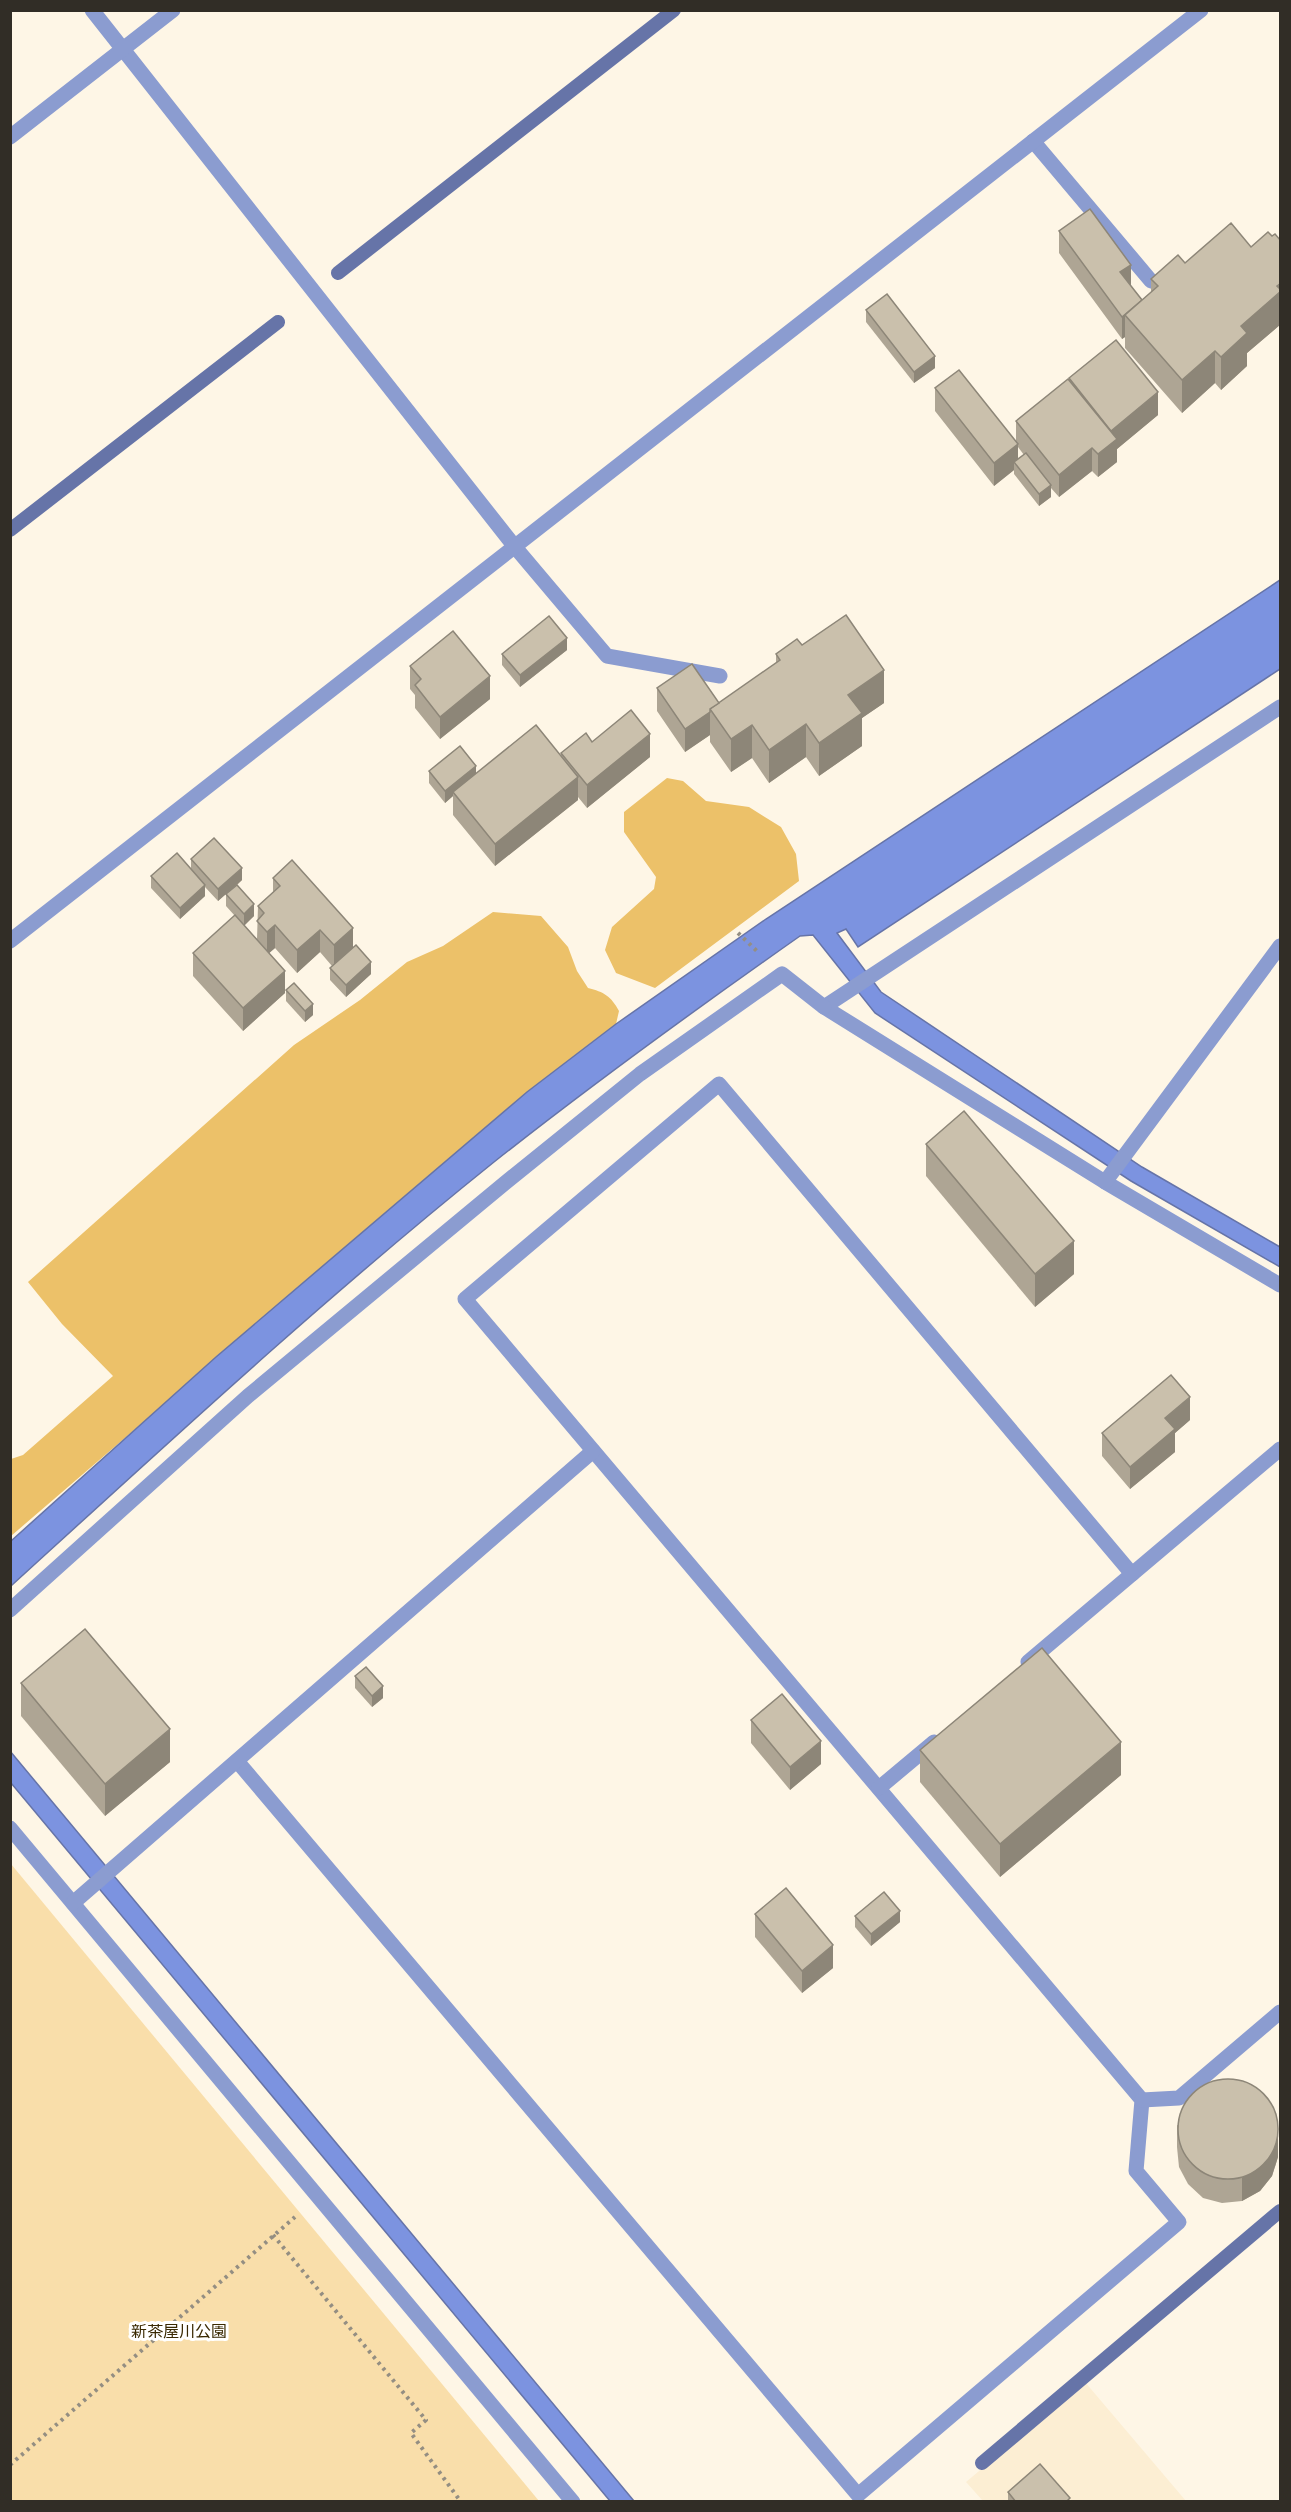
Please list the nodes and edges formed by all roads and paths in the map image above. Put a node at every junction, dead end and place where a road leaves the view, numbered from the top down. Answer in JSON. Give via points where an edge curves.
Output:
{"nodes":[{"id":1,"x":92,"y":10,"type":"edge"},
{"id":2,"x":173,"y":10,"type":"edge"},
{"id":3,"x":1201,"y":10,"type":"edge"},
{"id":4,"x":123,"y":50,"type":"junction"},
{"id":5,"x":10,"y":137,"type":"edge"},
{"id":6,"x":1033,"y":141,"type":"junction"},
{"id":7,"x":1152,"y":281,"type":"edge"},
{"id":8,"x":515,"y":547,"type":"junction"},
{"id":9,"x":720,"y":676,"type":"dead end"},
{"id":10,"x":1281,"y":707,"type":"edge"},
{"id":11,"x":738,"y":933,"type":"dead end"},
{"id":12,"x":10,"y":941,"type":"edge"},
{"id":13,"x":1281,"y":946,"type":"edge"},
{"id":14,"x":762,"y":956,"type":"dead end"},
{"id":15,"x":824,"y":1007,"type":"junction"},
{"id":16,"x":1105,"y":1182,"type":"junction"},
{"id":17,"x":1281,"y":1285,"type":"edge"},
{"id":18,"x":1281,"y":1449,"type":"edge"},
{"id":19,"x":593,"y":1451,"type":"junction"},
{"id":20,"x":1132,"y":1574,"type":"junction"},
{"id":21,"x":10,"y":1610,"type":"edge"},
{"id":22,"x":1015,"y":1674,"type":"edge"},
{"id":23,"x":943,"y":1735,"type":"edge"},
{"id":24,"x":237,"y":1761,"type":"junction"},
{"id":25,"x":879,"y":1788,"type":"junction"},
{"id":26,"x":10,"y":1828,"type":"edge"},
{"id":27,"x":73,"y":1903,"type":"junction"},
{"id":28,"x":1281,"y":2012,"type":"edge"},
{"id":29,"x":1142,"y":2100,"type":"junction"},
{"id":30,"x":319,"y":2197,"type":"junction"},
{"id":31,"x":273,"y":2235,"type":"junction"},
{"id":32,"x":10,"y":2465,"type":"edge"},
{"id":33,"x":461,"y":2502,"type":"edge"},
{"id":34,"x":573,"y":2502,"type":"edge"}],
"edges":[{"from":1,"to":4,"type":"street"},
{"from":2,"to":4,"type":"street"},
{"from":3,"to":6,"type":"street"},
{"from":4,"to":5,"type":"street"},
{"from":4,"to":8,"type":"street"},
{"from":6,"to":7,"type":"street"},
{"from":6,"to":8,"type":"street"},
{"from":8,"to":9,"type":"street","via":[[607,656]]},
{"from":8,"to":12,"type":"street"},
{"from":10,"to":15,"type":"street"},
{"from":11,"to":14,"type":"path"},
{"from":13,"to":16,"type":"street"},
{"from":15,"to":16,"type":"street"},
{"from":15,"to":21,"type":"street","via":[[782,974],[640,1074],[248,1396]]},
{"from":16,"to":17,"type":"street"},
{"from":18,"to":20,"type":"street"},
{"from":19,"to":20,"type":"street","via":[[465,1299],[719,1084]]},
{"from":19,"to":24,"type":"street"},
{"from":19,"to":25,"type":"street"},
{"from":20,"to":22,"type":"street"},
{"from":23,"to":25,"type":"street"},
{"from":24,"to":27,"type":"street"},
{"from":24,"to":29,"type":"street","via":[[858,2495],[1179,2222],[1136,2171]]},
{"from":25,"to":29,"type":"street"},
{"from":26,"to":27,"type":"street"},
{"from":27,"to":30,"type":"street"},
{"from":28,"to":29,"type":"street","via":[[1179,2098]]},
{"from":30,"to":31,"type":"path"},
{"from":30,"to":34,"type":"street"},
{"from":31,"to":32,"type":"path"},
{"from":31,"to":33,"type":"path","via":[[426,2420],[411,2433]]}]}
